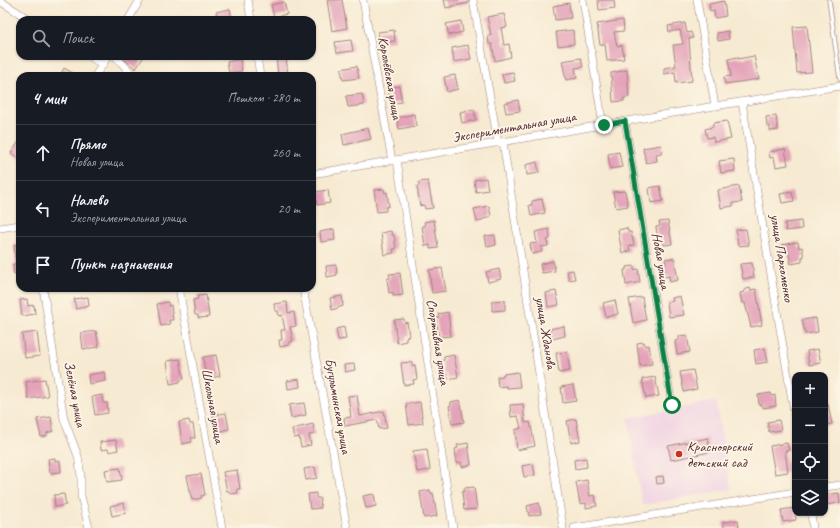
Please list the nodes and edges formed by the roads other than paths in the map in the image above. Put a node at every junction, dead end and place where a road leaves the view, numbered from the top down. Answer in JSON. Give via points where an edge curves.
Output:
{"nodes":[{"id":1,"x":140,"y":0,"type":"edge"},
{"id":2,"x":248,"y":0,"type":"edge"},
{"id":3,"x":363,"y":0,"type":"edge"},
{"id":4,"x":473,"y":0,"type":"edge"},
{"id":5,"x":583,"y":0,"type":"edge"},
{"id":6,"x":697,"y":0,"type":"edge"},
{"id":7,"x":829,"y":0,"type":"edge"},
{"id":8,"x":0,"y":1,"type":"edge"},
{"id":9,"x":24,"y":16,"type":"edge"},
{"id":10,"x":130,"y":16,"type":"edge"},
{"id":11,"x":250,"y":16,"type":"edge"},
{"id":12,"x":95,"y":60,"type":"edge"},
{"id":13,"x":106,"y":60,"type":"edge"},
{"id":14,"x":119,"y":60,"type":"edge"},
{"id":15,"x":258,"y":60,"type":"edge"},
{"id":16,"x":103,"y":65,"type":"junction"},
{"id":17,"x":98,"y":72,"type":"edge"},
{"id":18,"x":130,"y":72,"type":"edge"},
{"id":19,"x":259,"y":72,"type":"edge"},
{"id":20,"x":840,"y":80,"type":"edge"},
{"id":21,"x":840,"y":86,"type":"edge"},
{"id":22,"x":742,"y":102,"type":"junction"},
{"id":23,"x":715,"y":106,"type":"junction"},
{"id":24,"x":625,"y":121,"type":"junction"},
{"id":25,"x":604,"y":125,"type":"junction"},
{"id":26,"x":500,"y":142,"type":"junction"},
{"id":27,"x":395,"y":161,"type":"junction"},
{"id":28,"x":316,"y":173,"type":"edge"},
{"id":29,"x":16,"y":225,"type":"edge"},
{"id":30,"x":0,"y":228,"type":"edge"},
{"id":31,"x":44,"y":292,"type":"edge"},
{"id":32,"x":180,"y":292,"type":"edge"},
{"id":33,"x":305,"y":292,"type":"edge"},
{"id":34,"x":672,"y":405,"type":"dead end"},
{"id":35,"x":793,"y":408,"type":"edge"},
{"id":36,"x":840,"y":485,"type":"edge"},
{"id":37,"x":828,"y":487,"type":"edge"},
{"id":38,"x":792,"y":492,"type":"edge"},
{"id":39,"x":812,"y":516,"type":"edge"},
{"id":40,"x":89,"y":528,"type":"edge"},
{"id":41,"x":222,"y":528,"type":"edge"},
{"id":42,"x":347,"y":528,"type":"edge"},
{"id":43,"x":453,"y":528,"type":"edge"},
{"id":44,"x":563,"y":528,"type":"edge"},
{"id":45,"x":574,"y":528,"type":"edge"},
{"id":46,"x":814,"y":528,"type":"edge"}],
"edges":[{"from":1,"to":10,"type":"street"},
{"from":2,"to":11,"type":"street"},
{"from":3,"to":27,"type":"street","name":"Королёвская улица"},
{"from":4,"to":26,"type":"street","name":"улица Жданова"},
{"from":5,"to":25,"type":"street"},
{"from":6,"to":23,"type":"street"},
{"from":7,"to":20,"type":"lane"},
{"from":8,"to":9,"type":"street"},
{"from":12,"to":16,"type":"street"},
{"from":13,"to":16,"type":"street"},
{"from":14,"to":18,"type":"street"},
{"from":15,"to":19,"type":"street"},
{"from":16,"to":17,"type":"street"},
{"from":21,"to":22,"type":"street","name":"Экспериментальная улица"},
{"from":22,"to":23,"type":"street","name":"Экспериментальная улица"},
{"from":22,"to":35,"type":"street","name":"улица Пархоменко"},
{"from":23,"to":24,"type":"street","name":"Экспериментальная улица"},
{"from":24,"to":25,"type":"street","name":"Экспериментальная улица"},
{"from":24,"to":34,"type":"street","name":"Новая улица"},
{"from":25,"to":26,"type":"street","name":"Экспериментальная улица"},
{"from":26,"to":27,"type":"street","name":"Экспериментальная улица"},
{"from":26,"to":44,"type":"street","name":"улица Жданова"},
{"from":27,"to":28,"type":"street","name":"Экспериментальная улица"},
{"from":27,"to":43,"type":"street","name":"Спортивная улица"},
{"from":29,"to":30,"type":"street"},
{"from":31,"to":40,"type":"street","name":"Зелёная улица","via":[[64,419],[78,456],[81,496]]},
{"from":32,"to":41,"type":"street","name":"Школьная улица"},
{"from":33,"to":42,"type":"street","name":"Бугульминская улица"},
{"from":36,"to":37,"type":"street"},
{"from":38,"to":45,"type":"street"},
{"from":39,"to":46,"type":"street"}]}
